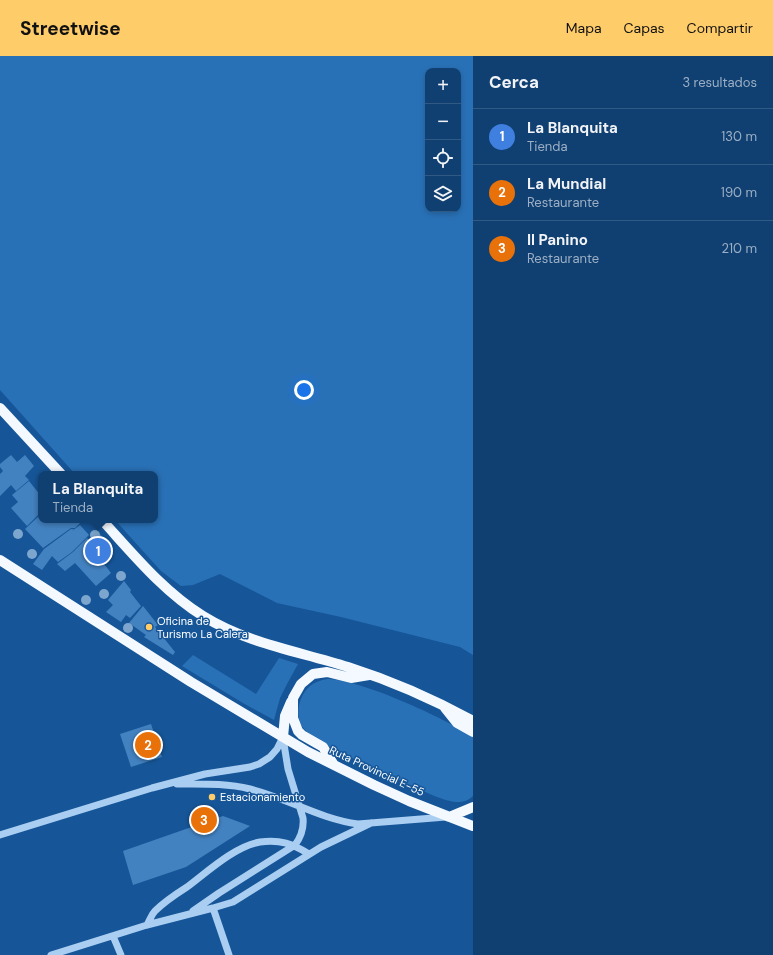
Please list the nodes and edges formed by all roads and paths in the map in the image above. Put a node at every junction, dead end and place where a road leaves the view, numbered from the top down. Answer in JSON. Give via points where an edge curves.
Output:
{"nodes":[{"id":1,"x":0,"y":408,"type":"edge"},
{"id":2,"x":58,"y":471,"type":"edge"},
{"id":3,"x":105,"y":523,"type":"edge"},
{"id":4,"x":0,"y":560,"type":"edge"},
{"id":5,"x":371,"y":674,"type":"junction"},
{"id":6,"x":293,"y":698,"type":"junction"},
{"id":7,"x":442,"y":704,"type":"junction"},
{"id":8,"x":473,"y":721,"type":"edge"},
{"id":9,"x":473,"y":732,"type":"edge"},
{"id":10,"x":283,"y":737,"type":"junction"},
{"id":11,"x":334,"y":766,"type":"junction"},
{"id":12,"x":171,"y":784,"type":"junction"},
{"id":13,"x":473,"y":807,"type":"edge"},
{"id":14,"x":300,"y":808,"type":"junction"},
{"id":15,"x":449,"y":817,"type":"junction"},
{"id":16,"x":371,"y":823,"type":"junction"},
{"id":17,"x":473,"y":826,"type":"edge"},
{"id":18,"x":0,"y":835,"type":"edge"},
{"id":19,"x":295,"y":845,"type":"junction"},
{"id":20,"x":309,"y":854,"type":"junction"},
{"id":21,"x":213,"y":908,"type":"junction"},
{"id":22,"x":189,"y":914,"type":"junction"},
{"id":23,"x":148,"y":925,"type":"junction"},
{"id":24,"x":113,"y":936,"type":"junction"},
{"id":25,"x":52,"y":955,"type":"edge"},
{"id":26,"x":121,"y":955,"type":"edge"},
{"id":27,"x":229,"y":955,"type":"edge"}],
"edges":[{"from":1,"to":2,"type":"main road"},
{"from":3,"to":5,"type":"main road","via":[[152,574],[202,615],[223,627],[278,648]]},
{"from":4,"to":10,"type":"main road","name":"Ruta Provincial E-55"},
{"from":5,"to":6,"type":"main road","via":[[351,678],[327,672],[313,674],[301,684]]},
{"from":5,"to":7,"type":"main road"},
{"from":6,"to":10,"type":"main road","via":[[285,716]]},
{"from":6,"to":11,"type":"main road","via":[[293,718],[298,731],[323,747]]},
{"from":7,"to":8,"type":"main road"},
{"from":7,"to":9,"type":"main road","via":[[457,723]]},
{"from":10,"to":11,"type":"main road","name":"Ruta Provincial E-55"},
{"from":10,"to":12,"type":"street","via":[[270,757],[259,764],[205,774]]},
{"from":10,"to":14,"type":"street","via":[[288,769]]},
{"from":11,"to":15,"type":"main road","name":"Ruta Provincial E-55"},
{"from":12,"to":14,"type":"street","via":[[227,785],[244,788]]},
{"from":12,"to":18,"type":"street"},
{"from":13,"to":15,"type":"main road"},
{"from":14,"to":16,"type":"street","via":[[347,823]]},
{"from":14,"to":19,"type":"street","via":[[304,825]]},
{"from":15,"to":16,"type":"street"},
{"from":15,"to":17,"type":"main road","name":"Ruta Provincial E-55"},
{"from":16,"to":20,"type":"street"},
{"from":19,"to":20,"type":"street"},
{"from":19,"to":22,"type":"street"},
{"from":19,"to":23,"type":"street","via":[[278,841],[261,842],[237,851],[164,903],[152,916]]},
{"from":20,"to":21,"type":"street","via":[[233,902]]},
{"from":21,"to":22,"type":"street"},
{"from":21,"to":27,"type":"street"},
{"from":22,"to":23,"type":"street"},
{"from":23,"to":24,"type":"street"},
{"from":24,"to":25,"type":"street"},
{"from":24,"to":26,"type":"street"}]}
